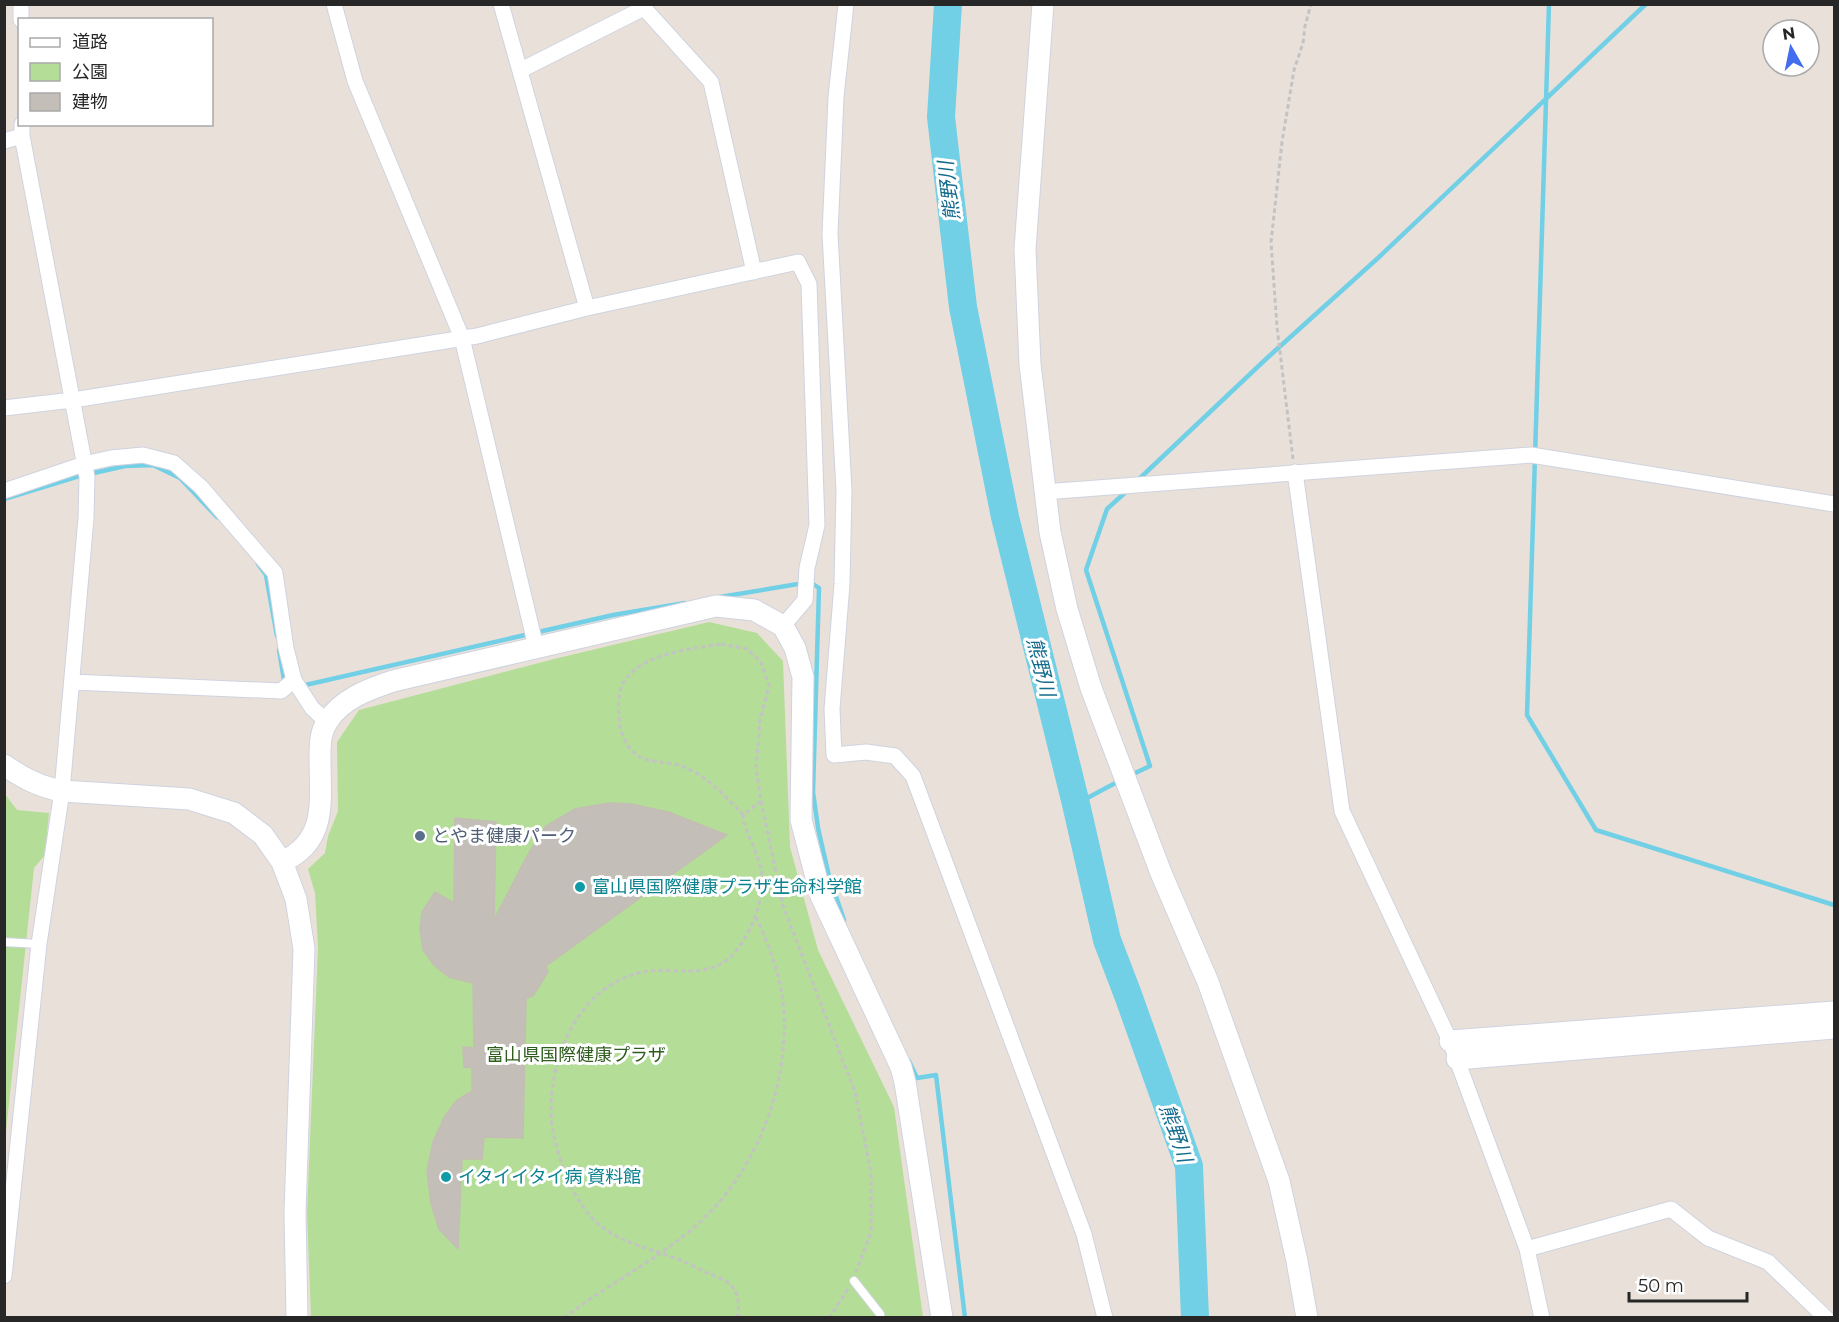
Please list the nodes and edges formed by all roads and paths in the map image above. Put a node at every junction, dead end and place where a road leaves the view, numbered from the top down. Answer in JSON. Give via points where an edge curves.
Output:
{"nodes":[{"id":1,"x":334,"y":4,"type":"edge"},
{"id":2,"x":501,"y":4,"type":"edge"},
{"id":3,"x":846,"y":4,"type":"edge"},
{"id":4,"x":1043,"y":4,"type":"edge"},
{"id":5,"x":1311,"y":4,"type":"edge"},
{"id":6,"x":642,"y":6,"type":"edge"},
{"id":7,"x":521,"y":70,"type":"junction"},
{"id":8,"x":22,"y":130,"type":"edge"},
{"id":9,"x":4,"y":141,"type":"edge"},
{"id":10,"x":754,"y":272,"type":"junction"},
{"id":11,"x":587,"y":308,"type":"junction"},
{"id":12,"x":462,"y":338,"type":"junction"},
{"id":13,"x":73,"y":400,"type":"junction"},
{"id":14,"x":4,"y":408,"type":"edge"},
{"id":15,"x":86,"y":469,"type":"junction"},
{"id":16,"x":1295,"y":472,"type":"junction"},
{"id":17,"x":4,"y":491,"type":"edge"},
{"id":18,"x":1044,"y":492,"type":"junction"},
{"id":19,"x":1834,"y":504,"type":"edge"},
{"id":20,"x":783,"y":626,"type":"junction"},
{"id":21,"x":536,"y":647,"type":"junction"},
{"id":22,"x":294,"y":680,"type":"junction"},
{"id":23,"x":72,"y":682,"type":"junction"},
{"id":24,"x":327,"y":722,"type":"junction"},
{"id":25,"x":4,"y":765,"type":"edge"},
{"id":26,"x":62,"y":791,"type":"junction"},
{"id":27,"x":761,"y":801,"type":"junction"},
{"id":28,"x":743,"y":815,"type":"junction"},
{"id":29,"x":282,"y":862,"type":"junction"},
{"id":30,"x":756,"y":917,"type":"junction"},
{"id":31,"x":4,"y":942,"type":"edge"},
{"id":32,"x":39,"y":944,"type":"junction"},
{"id":33,"x":1834,"y":1012,"type":"edge"},
{"id":34,"x":1834,"y":1028,"type":"edge"},
{"id":35,"x":1454,"y":1050,"type":"junction"},
{"id":36,"x":7,"y":1209,"type":"edge"},
{"id":37,"x":1527,"y":1249,"type":"junction"},
{"id":38,"x":661,"y":1253,"type":"junction"},
{"id":39,"x":4,"y":1276,"type":"edge"},
{"id":40,"x":854,"y":1281,"type":"junction"},
{"id":41,"x":297,"y":1317,"type":"edge"},
{"id":42,"x":564,"y":1317,"type":"edge"},
{"id":43,"x":737,"y":1317,"type":"edge"},
{"id":44,"x":829,"y":1317,"type":"edge"},
{"id":45,"x":881,"y":1317,"type":"edge"},
{"id":46,"x":942,"y":1317,"type":"edge"},
{"id":47,"x":1105,"y":1317,"type":"edge"},
{"id":48,"x":1307,"y":1317,"type":"edge"},
{"id":49,"x":1542,"y":1317,"type":"edge"},
{"id":50,"x":1827,"y":1317,"type":"edge"}],
"edges":[{"from":1,"to":12,"type":"street","via":[[355,81]]},
{"from":2,"to":7,"type":"street"},
{"from":3,"to":47,"type":"street","via":[[836,97],[830,234],[844,490],[842,584],[832,710],[834,755],[866,752],[895,756],[913,776],[1084,1234]]},
{"from":4,"to":18,"type":"street","via":[[1025,249],[1030,364]]},
{"from":5,"to":16,"type":"path","via":[[1294,70],[1271,242],[1276,327]]},
{"from":6,"to":7,"type":"street"},
{"from":6,"to":10,"type":"street","via":[[711,82]]},
{"from":7,"to":11,"type":"street"},
{"from":8,"to":9,"type":"street"},
{"from":8,"to":13,"type":"street"},
{"from":10,"to":11,"type":"street"},
{"from":10,"to":20,"type":"street","via":[[798,262],[809,284],[818,525],[807,568],[805,600]]},
{"from":11,"to":12,"type":"street"},
{"from":12,"to":13,"type":"street"},
{"from":12,"to":21,"type":"street"},
{"from":13,"to":14,"type":"street"},
{"from":13,"to":15,"type":"street"},
{"from":15,"to":17,"type":"street"},
{"from":15,"to":22,"type":"street","via":[[143,455],[174,463],[201,487],[274,573]]},
{"from":15,"to":23,"type":"street"},
{"from":16,"to":18,"type":"street"},
{"from":16,"to":19,"type":"street","via":[[1531,455]]},
{"from":16,"to":35,"type":"street","via":[[1342,811]]},
{"from":18,"to":48,"type":"street","via":[[1067,609],[1091,688],[1161,873],[1208,982],[1279,1181]]},
{"from":20,"to":21,"type":"street","via":[[754,610],[716,606]]},
{"from":20,"to":46,"type":"street","via":[[795,648],[803,677],[801,820],[821,896],[901,1067]]},
{"from":21,"to":24,"type":"street","via":[[382,684],[347,701]]},
{"from":22,"to":23,"type":"street","via":[[281,692]]},
{"from":22,"to":24,"type":"street","via":[[312,708]]},
{"from":23,"to":26,"type":"street"},
{"from":24,"to":29,"type":"street","via":[[321,736],[317,827],[304,849]]},
{"from":25,"to":26,"type":"street","via":[[27,780]]},
{"from":26,"to":29,"type":"street","via":[[189,799],[234,813],[264,835]]},
{"from":26,"to":32,"type":"street"},
{"from":27,"to":28,"type":"path"},
{"from":27,"to":28,"type":"path","via":[[756,770],[760,720],[769,686],[762,662],[747,649],[721,644],[678,651],[638,666],[624,681],[618,701],[619,725],[626,744],[638,756],[680,766],[714,784]]},
{"from":27,"to":40,"type":"path","via":[[783,906],[855,1092],[871,1173],[871,1232]]},
{"from":28,"to":30,"type":"path","via":[[762,879]]},
{"from":29,"to":41,"type":"street","via":[[296,899],[304,949],[295,1212]]},
{"from":30,"to":38,"type":"path","via":[[777,971],[784,1013],[783,1055],[775,1094],[763,1132],[738,1176],[712,1210]]},
{"from":30,"to":38,"type":"path","via":[[738,948],[719,965],[694,971],[638,973],[610,985],[585,1005],[566,1036],[554,1076],[551,1110],[556,1146],[572,1191],[600,1226],[626,1242]]},
{"from":31,"to":32,"type":"lane"},
{"from":32,"to":36,"type":"street"},
{"from":33,"to":35,"type":"street"},
{"from":34,"to":35,"type":"street"},
{"from":35,"to":37,"type":"street"},
{"from":36,"to":39,"type":"street"},
{"from":37,"to":49,"type":"street"},
{"from":37,"to":50,"type":"street","via":[[1671,1209],[1708,1238],[1768,1262]]},
{"from":38,"to":42,"type":"path"},
{"from":38,"to":43,"type":"path","via":[[730,1284],[739,1298]]},
{"from":40,"to":44,"type":"path"},
{"from":40,"to":45,"type":"lane"}]}
